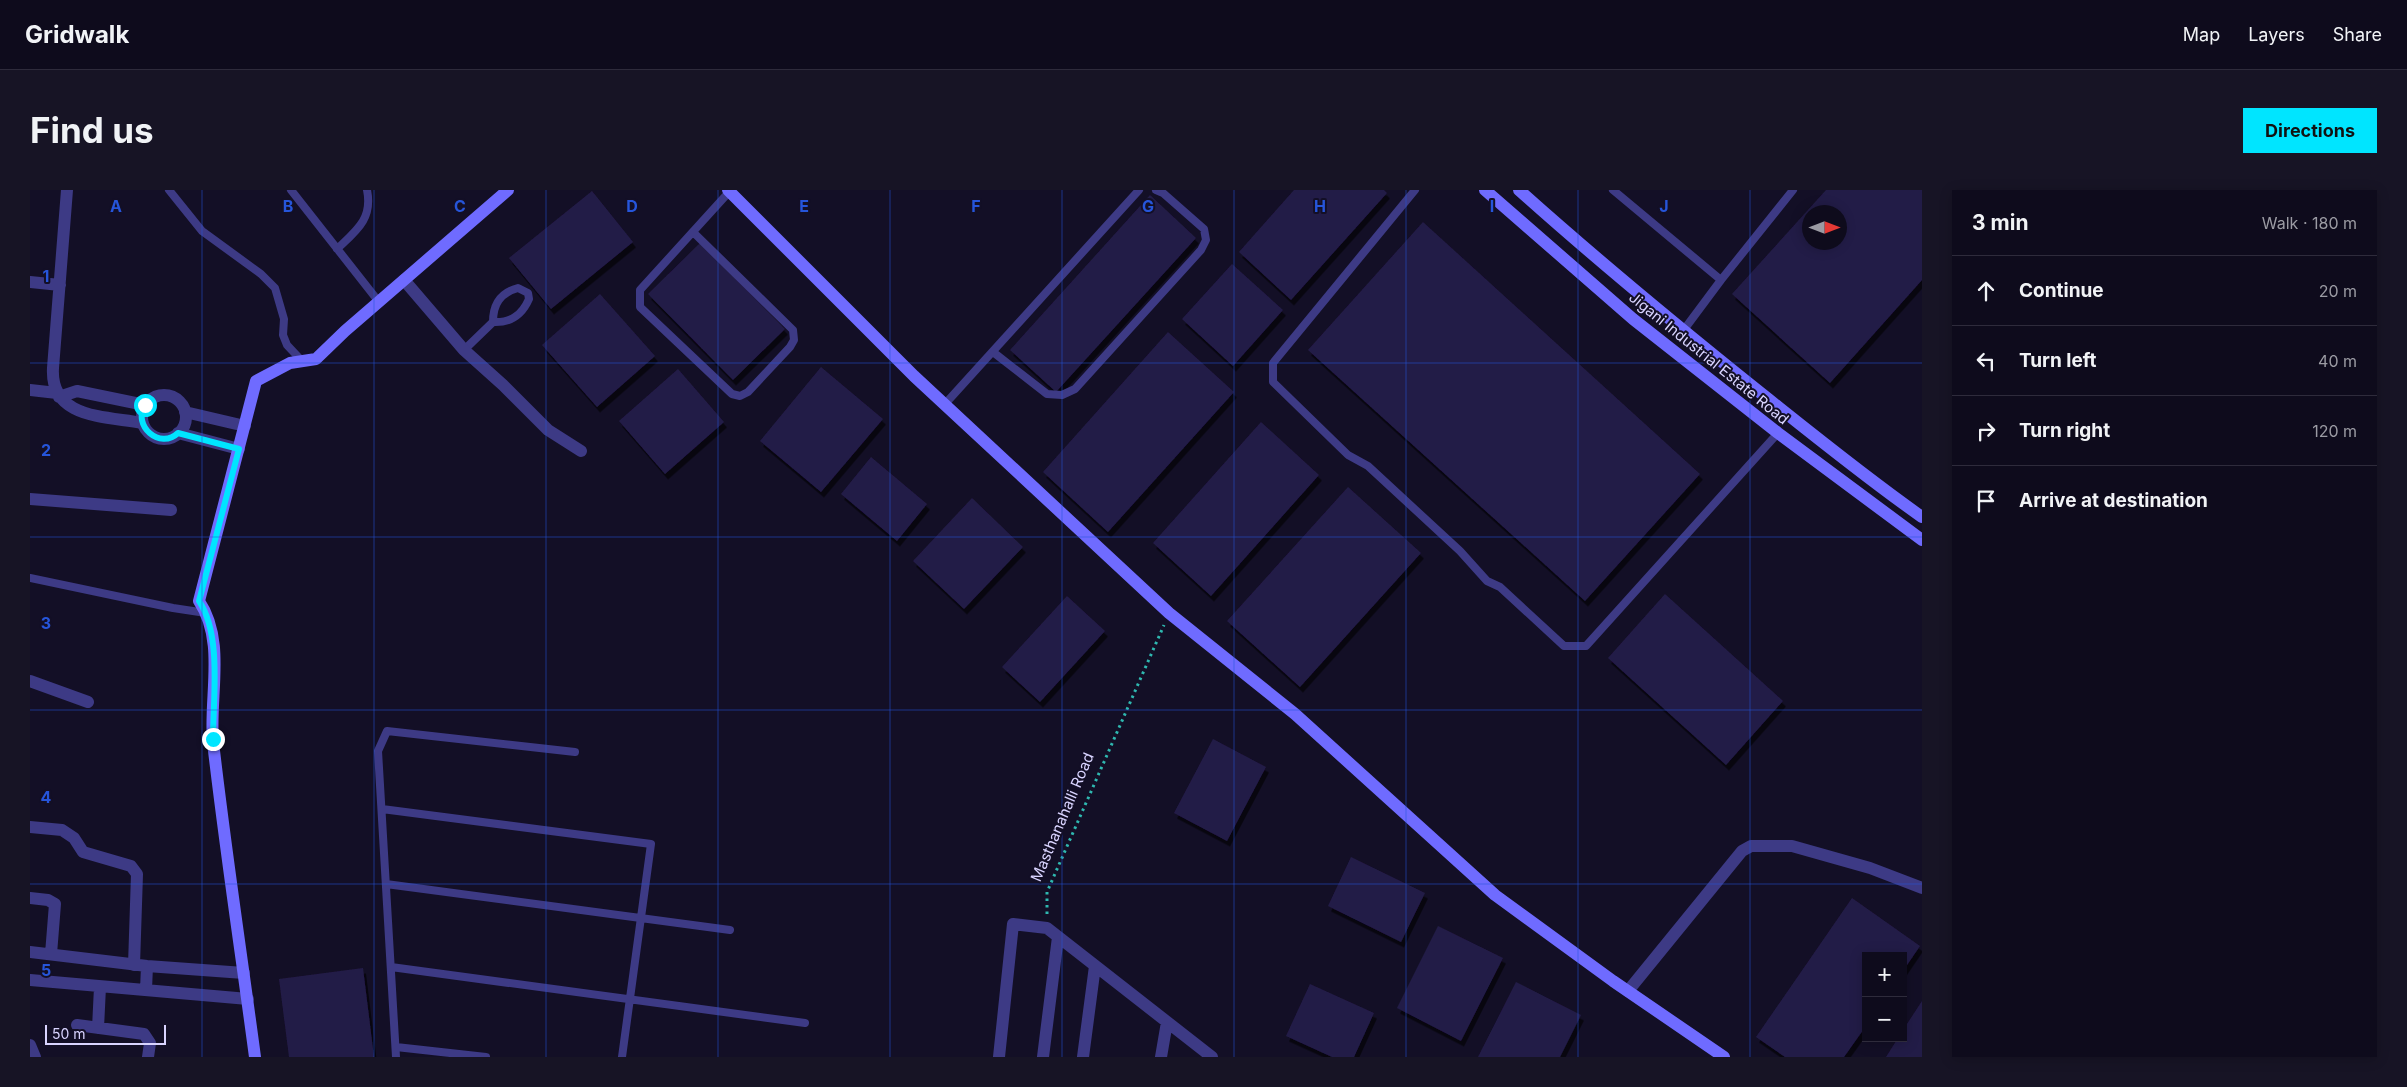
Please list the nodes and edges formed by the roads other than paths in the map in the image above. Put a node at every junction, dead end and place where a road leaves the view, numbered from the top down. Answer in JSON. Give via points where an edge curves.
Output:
{"nodes":[{"id":1,"x":67,"y":190,"type":"edge"},
{"id":2,"x":169,"y":190,"type":"edge"},
{"id":3,"x":291,"y":190,"type":"edge"},
{"id":4,"x":367,"y":190,"type":"edge"},
{"id":5,"x":508,"y":190,"type":"edge"},
{"id":6,"x":1139,"y":190,"type":"edge"},
{"id":7,"x":1156,"y":190,"type":"edge"},
{"id":8,"x":1415,"y":190,"type":"edge"},
{"id":9,"x":1485,"y":190,"type":"edge"},
{"id":10,"x":1519,"y":190,"type":"edge"},
{"id":11,"x":1613,"y":190,"type":"edge"},
{"id":12,"x":1793,"y":190,"type":"edge"},
{"id":13,"x":728,"y":191,"type":"edge"},
{"id":14,"x":693,"y":232,"type":"junction"},
{"id":15,"x":338,"y":249,"type":"junction"},
{"id":16,"x":404,"y":280,"type":"junction"},
{"id":17,"x":1721,"y":280,"type":"junction"},
{"id":18,"x":30,"y":282,"type":"edge"},
{"id":19,"x":60,"y":285,"type":"junction"},
{"id":20,"x":379,"y":302,"type":"junction"},
{"id":21,"x":493,"y":322,"type":"junction"},
{"id":22,"x":1683,"y":331,"type":"junction"},
{"id":23,"x":464,"y":350,"type":"junction"},
{"id":24,"x":993,"y":352,"type":"junction"},
{"id":25,"x":302,"y":361,"type":"junction"},
{"id":26,"x":30,"y":390,"type":"edge"},
{"id":27,"x":58,"y":395,"type":"junction"},
{"id":28,"x":946,"y":404,"type":"junction"},
{"id":29,"x":145,"y":405,"type":"junction"},
{"id":30,"x":186,"y":412,"type":"junction"},
{"id":31,"x":142,"y":423,"type":"junction"},
{"id":32,"x":245,"y":426,"type":"junction"},
{"id":33,"x":178,"y":433,"type":"junction"},
{"id":34,"x":1778,"y":433,"type":"junction"},
{"id":35,"x":239,"y":449,"type":"junction"},
{"id":36,"x":581,"y":450,"type":"dead end"},
{"id":37,"x":30,"y":499,"type":"edge"},
{"id":38,"x":171,"y":510,"type":"dead end"},
{"id":39,"x":1922,"y":517,"type":"edge"},
{"id":40,"x":1922,"y":540,"type":"edge"},
{"id":41,"x":30,"y":578,"type":"edge"},
{"id":42,"x":206,"y":613,"type":"junction"},
{"id":43,"x":30,"y":681,"type":"edge"},
{"id":44,"x":88,"y":702,"type":"dead end"},
{"id":45,"x":575,"y":752,"type":"dead end"},
{"id":46,"x":382,"y":809,"type":"junction"},
{"id":47,"x":30,"y":827,"type":"edge"},
{"id":48,"x":386,"y":884,"type":"junction"},
{"id":49,"x":1922,"y":888,"type":"edge"},
{"id":50,"x":30,"y":898,"type":"edge"},
{"id":51,"x":641,"y":919,"type":"junction"},
{"id":52,"x":730,"y":930,"type":"dead end"},
{"id":53,"x":1058,"y":937,"type":"junction"},
{"id":54,"x":30,"y":952,"type":"edge"},
{"id":55,"x":52,"y":954,"type":"junction"},
{"id":56,"x":141,"y":966,"type":"junction"},
{"id":57,"x":1095,"y":966,"type":"junction"},
{"id":58,"x":391,"y":967,"type":"junction"},
{"id":59,"x":244,"y":973,"type":"junction"},
{"id":60,"x":30,"y":980,"type":"edge"},
{"id":61,"x":100,"y":986,"type":"junction"},
{"id":62,"x":146,"y":990,"type":"junction"},
{"id":63,"x":1628,"y":991,"type":"junction"},
{"id":64,"x":248,"y":999,"type":"junction"},
{"id":65,"x":630,"y":1000,"type":"junction"},
{"id":66,"x":1167,"y":1022,"type":"junction"},
{"id":67,"x":805,"y":1023,"type":"dead end"},
{"id":68,"x":77,"y":1025,"type":"dead end"},
{"id":69,"x":98,"y":1028,"type":"junction"},
{"id":70,"x":30,"y":1045,"type":"edge"},
{"id":71,"x":396,"y":1047,"type":"junction"},
{"id":72,"x":34,"y":1057,"type":"edge"},
{"id":73,"x":148,"y":1057,"type":"edge"},
{"id":74,"x":255,"y":1057,"type":"edge"},
{"id":75,"x":396,"y":1057,"type":"edge"},
{"id":76,"x":486,"y":1057,"type":"edge"},
{"id":77,"x":622,"y":1057,"type":"edge"},
{"id":78,"x":999,"y":1057,"type":"edge"},
{"id":79,"x":1043,"y":1057,"type":"edge"},
{"id":80,"x":1084,"y":1057,"type":"edge"},
{"id":81,"x":1161,"y":1057,"type":"edge"},
{"id":82,"x":1212,"y":1057,"type":"edge"},
{"id":83,"x":1724,"y":1057,"type":"edge"}],
"edges":[{"from":1,"to":19,"type":"street"},
{"from":2,"to":25,"type":"lane","via":[[202,231],[274,288],[284,319],[283,335],[287,346]]},
{"from":3,"to":15,"type":"lane"},
{"from":4,"to":15,"type":"lane","via":[[369,199],[364,223]]},
{"from":5,"to":16,"type":"street"},
{"from":6,"to":24,"type":"lane"},
{"from":7,"to":24,"type":"lane","via":[[1204,229],[1206,240],[1201,250],[1075,389],[1062,395],[1047,394]]},
{"from":8,"to":34,"type":"lane","via":[[1273,363],[1273,382],[1348,455],[1368,466],[1460,551],[1487,581],[1500,586],[1564,646],[1586,646]]},
{"from":9,"to":34,"type":"street","name":"Jigani Industrial Estate Road","via":[[1633,319]]},
{"from":10,"to":22,"type":"street","name":"Jigani Industrial Estate Road"},
{"from":11,"to":17,"type":"lane"},
{"from":12,"to":17,"type":"lane"},
{"from":13,"to":14,"type":"lane"},
{"from":13,"to":28,"type":"street"},
{"from":14,"to":14,"type":"lane","via":[[640,290],[640,307],[732,394],[740,396],[748,392],[790,347],[794,340],[793,330]]},
{"from":15,"to":20,"type":"lane"},
{"from":16,"to":20,"type":"street"},
{"from":16,"to":23,"type":"street"},
{"from":17,"to":22,"type":"lane"},
{"from":18,"to":19,"type":"street"},
{"from":19,"to":27,"type":"street","via":[[53,376]]},
{"from":20,"to":25,"type":"street","via":[[316,359]]},
{"from":21,"to":21,"type":"lane","via":[[493,311],[499,298],[518,288],[528,293],[529,299],[519,314],[503,323]]},
{"from":21,"to":23,"type":"lane"},
{"from":22,"to":39,"type":"street","name":"Jigani Industrial Estate Road","via":[[1876,485]]},
{"from":23,"to":36,"type":"street","via":[[504,384],[548,430]]},
{"from":24,"to":28,"type":"lane"},
{"from":25,"to":32,"type":"street","via":[[290,363],[256,381]]},
{"from":26,"to":27,"type":"street"},
{"from":27,"to":29,"type":"street","via":[[77,391]]},
{"from":27,"to":31,"type":"street","via":[[73,410]]},
{"from":28,"to":63,"type":"street","via":[[1169,613],[1295,714],[1495,895]]},
{"from":29,"to":30,"type":"street","via":[[152,398],[166,394],[178,400]]},
{"from":29,"to":31,"type":"street"},
{"from":30,"to":32,"type":"street"},
{"from":30,"to":33,"type":"street","via":[[184,426]]},
{"from":31,"to":33,"type":"street","via":[[156,438],[169,438]]},
{"from":32,"to":35,"type":"street"},
{"from":33,"to":35,"type":"street"},
{"from":34,"to":40,"type":"street","name":"Jigani Industrial Estate Road"},
{"from":35,"to":42,"type":"street","via":[[199,601]]},
{"from":37,"to":38,"type":"street"},
{"from":41,"to":42,"type":"lane"},
{"from":42,"to":59,"type":"street","via":[[214,638],[213,739]]},
{"from":43,"to":44,"type":"street"},
{"from":45,"to":46,"type":"lane","via":[[387,731],[378,751]]},
{"from":46,"to":48,"type":"lane"},
{"from":46,"to":51,"type":"lane","via":[[651,844]]},
{"from":47,"to":56,"type":"street","via":[[62,830],[74,838],[83,852],[131,866],[136,874]]},
{"from":48,"to":51,"type":"lane"},
{"from":48,"to":58,"type":"lane"},
{"from":49,"to":63,"type":"street","via":[[1870,868],[1792,846],[1752,846],[1742,851]]},
{"from":50,"to":55,"type":"street","via":[[55,904]]},
{"from":51,"to":52,"type":"lane"},
{"from":51,"to":65,"type":"lane"},
{"from":53,"to":57,"type":"street"},
{"from":53,"to":78,"type":"street","via":[[1047,928],[1013,924]]},
{"from":53,"to":79,"type":"street"},
{"from":54,"to":55,"type":"street"},
{"from":55,"to":56,"type":"street"},
{"from":56,"to":59,"type":"street"},
{"from":56,"to":62,"type":"street"},
{"from":57,"to":66,"type":"street"},
{"from":57,"to":80,"type":"street"},
{"from":58,"to":65,"type":"lane"},
{"from":58,"to":71,"type":"lane"},
{"from":59,"to":64,"type":"street"},
{"from":60,"to":61,"type":"street"},
{"from":61,"to":62,"type":"street"},
{"from":61,"to":69,"type":"street"},
{"from":62,"to":64,"type":"street"},
{"from":63,"to":83,"type":"street"},
{"from":64,"to":74,"type":"street"},
{"from":65,"to":67,"type":"lane"},
{"from":65,"to":77,"type":"lane"},
{"from":66,"to":81,"type":"street"},
{"from":66,"to":82,"type":"street"},
{"from":68,"to":69,"type":"street"},
{"from":69,"to":73,"type":"street","via":[[144,1034],[150,1043]]},
{"from":70,"to":72,"type":"street"},
{"from":71,"to":75,"type":"lane"},
{"from":71,"to":76,"type":"lane"}]}
